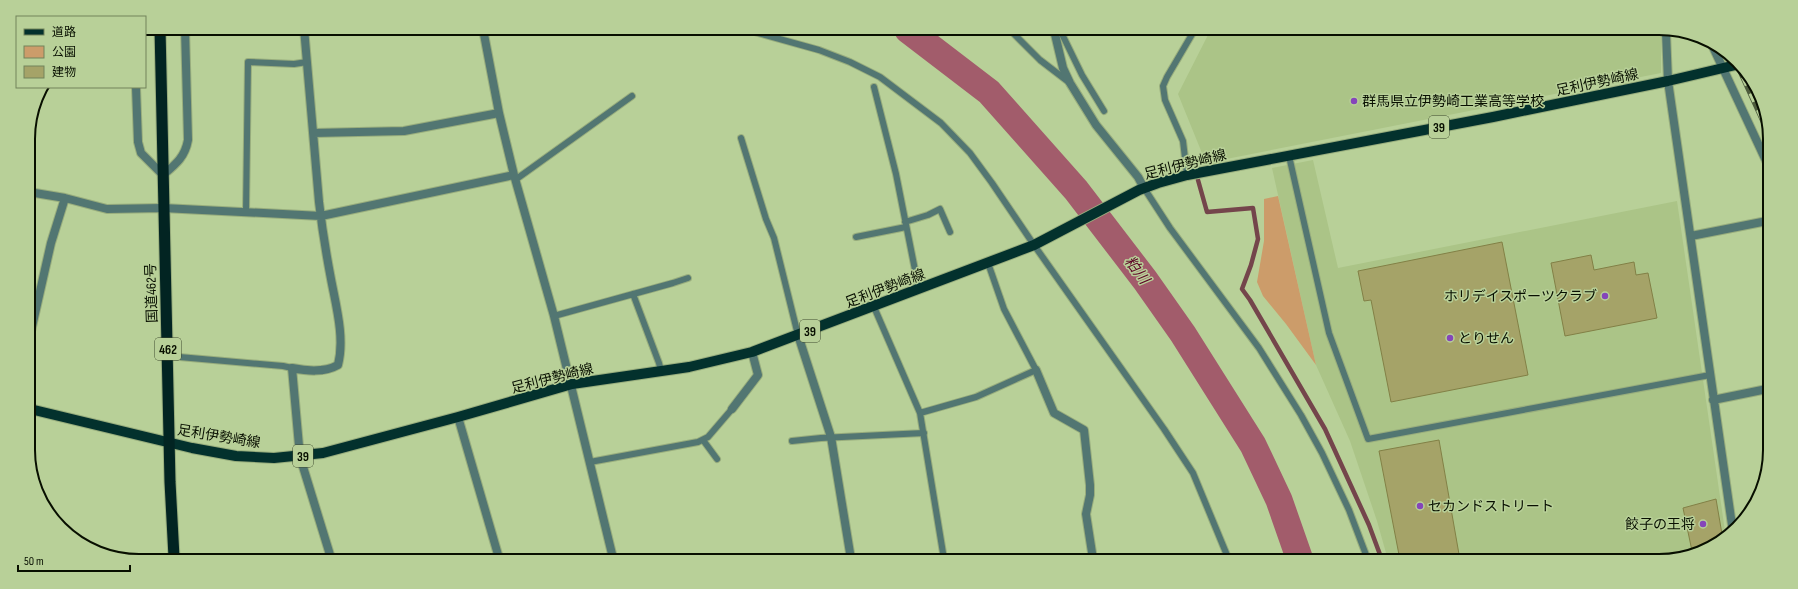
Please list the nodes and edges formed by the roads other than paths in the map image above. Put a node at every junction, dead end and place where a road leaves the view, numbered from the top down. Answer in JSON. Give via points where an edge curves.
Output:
{"nodes":[{"id":1,"x":160,"y":35,"type":"edge"},
{"id":2,"x":185,"y":35,"type":"edge"},
{"id":3,"x":305,"y":35,"type":"edge"},
{"id":4,"x":484,"y":35,"type":"edge"},
{"id":5,"x":768,"y":35,"type":"edge"},
{"id":6,"x":1015,"y":35,"type":"edge"},
{"id":7,"x":1055,"y":35,"type":"edge"},
{"id":8,"x":1062,"y":35,"type":"edge"},
{"id":9,"x":1192,"y":35,"type":"edge"},
{"id":10,"x":1666,"y":36,"type":"edge"},
{"id":11,"x":1715,"y":52,"type":"edge"},
{"id":12,"x":307,"y":62,"type":"junction"},
{"id":13,"x":1733,"y":65,"type":"edge"},
{"id":14,"x":1722,"y":68,"type":"junction"},
{"id":15,"x":1668,"y":81,"type":"junction"},
{"id":16,"x":1070,"y":83,"type":"junction"},
{"id":17,"x":874,"y":87,"type":"dead end"},
{"id":18,"x":136,"y":88,"type":"edge"},
{"id":19,"x":632,"y":96,"type":"dead end"},
{"id":20,"x":1104,"y":111,"type":"dead end"},
{"id":21,"x":499,"y":113,"type":"junction"},
{"id":22,"x":313,"y":133,"type":"junction"},
{"id":23,"x":741,"y":138,"type":"dead end"},
{"id":24,"x":1763,"y":154,"type":"edge"},
{"id":25,"x":1289,"y":156,"type":"junction"},
{"id":26,"x":164,"y":175,"type":"junction"},
{"id":27,"x":1187,"y":175,"type":"junction"},
{"id":28,"x":514,"y":177,"type":"junction"},
{"id":29,"x":1141,"y":189,"type":"junction"},
{"id":30,"x":35,"y":193,"type":"edge"},
{"id":31,"x":65,"y":198,"type":"junction"},
{"id":32,"x":163,"y":208,"type":"junction"},
{"id":33,"x":246,"y":212,"type":"junction"},
{"id":34,"x":321,"y":216,"type":"junction"},
{"id":35,"x":1763,"y":222,"type":"edge"},
{"id":36,"x":906,"y":225,"type":"junction"},
{"id":37,"x":950,"y":232,"type":"dead end"},
{"id":38,"x":1691,"y":236,"type":"junction"},
{"id":39,"x":856,"y":237,"type":"dead end"},
{"id":40,"x":1036,"y":244,"type":"junction"},
{"id":41,"x":988,"y":263,"type":"junction"},
{"id":42,"x":688,"y":278,"type":"dead end"},
{"id":43,"x":919,"y":290,"type":"junction"},
{"id":44,"x":633,"y":294,"type":"junction"},
{"id":45,"x":874,"y":307,"type":"junction"},
{"id":46,"x":35,"y":314,"type":"edge"},
{"id":47,"x":554,"y":316,"type":"junction"},
{"id":48,"x":798,"y":335,"type":"junction"},
{"id":49,"x":752,"y":352,"type":"junction"},
{"id":50,"x":168,"y":356,"type":"junction"},
{"id":51,"x":292,"y":368,"type":"junction"},
{"id":52,"x":1036,"y":370,"type":"junction"},
{"id":53,"x":661,"y":371,"type":"junction"},
{"id":54,"x":1710,"y":375,"type":"junction"},
{"id":55,"x":572,"y":384,"type":"junction"},
{"id":56,"x":1763,"y":390,"type":"edge"},
{"id":57,"x":1713,"y":400,"type":"junction"},
{"id":58,"x":35,"y":409,"type":"edge"},
{"id":59,"x":732,"y":409,"type":"joint"},
{"id":60,"x":920,"y":413,"type":"junction"},
{"id":61,"x":458,"y":417,"type":"junction"},
{"id":62,"x":924,"y":433,"type":"junction"},
{"id":63,"x":831,"y":437,"type":"junction"},
{"id":64,"x":703,"y":440,"type":"junction"},
{"id":65,"x":792,"y":441,"type":"dead end"},
{"id":66,"x":170,"y":443,"type":"junction"},
{"id":67,"x":300,"y":457,"type":"junction"},
{"id":68,"x":716,"y":459,"type":"dead end"},
{"id":69,"x":590,"y":462,"type":"junction"},
{"id":70,"x":1732,"y":524,"type":"edge"},
{"id":71,"x":174,"y":554,"type":"edge"},
{"id":72,"x":330,"y":554,"type":"edge"},
{"id":73,"x":498,"y":554,"type":"edge"},
{"id":74,"x":613,"y":554,"type":"edge"},
{"id":75,"x":850,"y":554,"type":"edge"},
{"id":76,"x":943,"y":554,"type":"edge"},
{"id":77,"x":1092,"y":554,"type":"edge"},
{"id":78,"x":1227,"y":554,"type":"edge"},
{"id":79,"x":1366,"y":554,"type":"edge"}],
"edges":[{"from":1,"to":26,"type":"highway","name":"国道462号","number":"462"},
{"from":2,"to":26,"type":"street","via":[[188,140],[186,151],[180,160]]},
{"from":3,"to":12,"type":"street"},
{"from":4,"to":21,"type":"street"},
{"from":5,"to":40,"type":"lane","via":[[850,62],[880,77],[914,101],[970,153]]},
{"from":6,"to":16,"type":"lane","via":[[1040,60]]},
{"from":7,"to":16,"type":"street","via":[[1063,68]]},
{"from":8,"to":20,"type":"lane","via":[[1082,75]]},
{"from":9,"to":27,"type":"lane","via":[[1163,86],[1165,100],[1183,141]]},
{"from":10,"to":15,"type":"street"},
{"from":11,"to":14,"type":"street"},
{"from":12,"to":22,"type":"street"},
{"from":12,"to":33,"type":"lane","via":[[248,62]]},
{"from":13,"to":14,"type":"main road","name":"足利伊勢崎線","number":"39"},
{"from":14,"to":15,"type":"main road","name":"足利伊勢崎線","number":"39"},
{"from":14,"to":24,"type":"street"},
{"from":15,"to":25,"type":"main road","name":"足利伊勢崎線","number":"39"},
{"from":15,"to":38,"type":"street"},
{"from":16,"to":29,"type":"street","via":[[1096,125],[1138,177]]},
{"from":17,"to":36,"type":"lane"},
{"from":18,"to":26,"type":"street","via":[[138,142],[141,153]]},
{"from":19,"to":28,"type":"lane"},
{"from":21,"to":22,"type":"street","via":[[404,131]]},
{"from":21,"to":28,"type":"street"},
{"from":22,"to":34,"type":"street"},
{"from":23,"to":48,"type":"lane","via":[[774,238]]},
{"from":25,"to":27,"type":"main road","name":"足利伊勢崎線","number":"39"},
{"from":25,"to":54,"type":"lane","via":[[1329,333],[1368,439]]},
{"from":26,"to":32,"type":"highway","name":"国道462号","number":"462"},
{"from":27,"to":29,"type":"main road","name":"足利伊勢崎線","number":"39"},
{"from":28,"to":34,"type":"street"},
{"from":28,"to":47,"type":"street"},
{"from":29,"to":40,"type":"main road","name":"足利伊勢崎線","number":"39"},
{"from":29,"to":79,"type":"lane","via":[[1260,348],[1322,453],[1349,510]]},
{"from":30,"to":31,"type":"street"},
{"from":31,"to":32,"type":"street","via":[[107,209]]},
{"from":31,"to":46,"type":"street","via":[[51,243]]},
{"from":32,"to":33,"type":"street"},
{"from":32,"to":50,"type":"highway","name":"国道462号","number":"462"},
{"from":33,"to":34,"type":"street"},
{"from":34,"to":51,"type":"street","via":[[338,316],[340,357],[338,364],[332,368]]},
{"from":35,"to":38,"type":"street"},
{"from":36,"to":37,"type":"lane","via":[[940,209]]},
{"from":36,"to":39,"type":"lane"},
{"from":36,"to":43,"type":"lane"},
{"from":38,"to":54,"type":"street"},
{"from":40,"to":41,"type":"main road","name":"足利伊勢崎線","number":"39"},
{"from":40,"to":78,"type":"lane","via":[[1193,473]]},
{"from":41,"to":43,"type":"main road","name":"足利伊勢崎線","number":"39"},
{"from":41,"to":52,"type":"lane","via":[[1004,309]]},
{"from":42,"to":44,"type":"lane"},
{"from":43,"to":45,"type":"main road","name":"足利伊勢崎線","number":"39"},
{"from":44,"to":47,"type":"lane"},
{"from":44,"to":53,"type":"lane"},
{"from":45,"to":48,"type":"main road","name":"足利伊勢崎線","number":"39"},
{"from":45,"to":60,"type":"lane"},
{"from":47,"to":55,"type":"street"},
{"from":48,"to":49,"type":"main road","name":"足利伊勢崎線","number":"39"},
{"from":48,"to":63,"type":"street"},
{"from":49,"to":53,"type":"main road","name":"足利伊勢崎線","number":"39"},
{"from":49,"to":59,"type":"street","via":[[758,375]]},
{"from":50,"to":51,"type":"lane"},
{"from":50,"to":66,"type":"highway","name":"国道462号","number":"462"},
{"from":51,"to":67,"type":"street"},
{"from":52,"to":60,"type":"lane","via":[[976,397]]},
{"from":52,"to":77,"type":"street","via":[[1054,413],[1084,430],[1090,484],[1086,514]]},
{"from":53,"to":55,"type":"main road","name":"足利伊勢崎線","number":"39"},
{"from":54,"to":57,"type":"street"},
{"from":55,"to":61,"type":"main road","name":"足利伊勢崎線","number":"39"},
{"from":55,"to":69,"type":"street"},
{"from":56,"to":57,"type":"street"},
{"from":57,"to":70,"type":"street"},
{"from":58,"to":66,"type":"main road","name":"足利伊勢崎線","number":"39"},
{"from":59,"to":64,"type":"lane"},
{"from":60,"to":62,"type":"lane"},
{"from":61,"to":67,"type":"main road","name":"足利伊勢崎線","number":"39","via":[[346,448]]},
{"from":61,"to":73,"type":"street"},
{"from":62,"to":63,"type":"lane"},
{"from":62,"to":76,"type":"lane"},
{"from":63,"to":65,"type":"lane"},
{"from":63,"to":75,"type":"street"},
{"from":64,"to":68,"type":"lane"},
{"from":64,"to":69,"type":"lane"},
{"from":66,"to":67,"type":"main road","name":"足利伊勢崎線","number":"39","via":[[248,457]]},
{"from":66,"to":71,"type":"highway","name":"国道462号","number":"462"},
{"from":67,"to":72,"type":"street"},
{"from":69,"to":74,"type":"street"}]}
